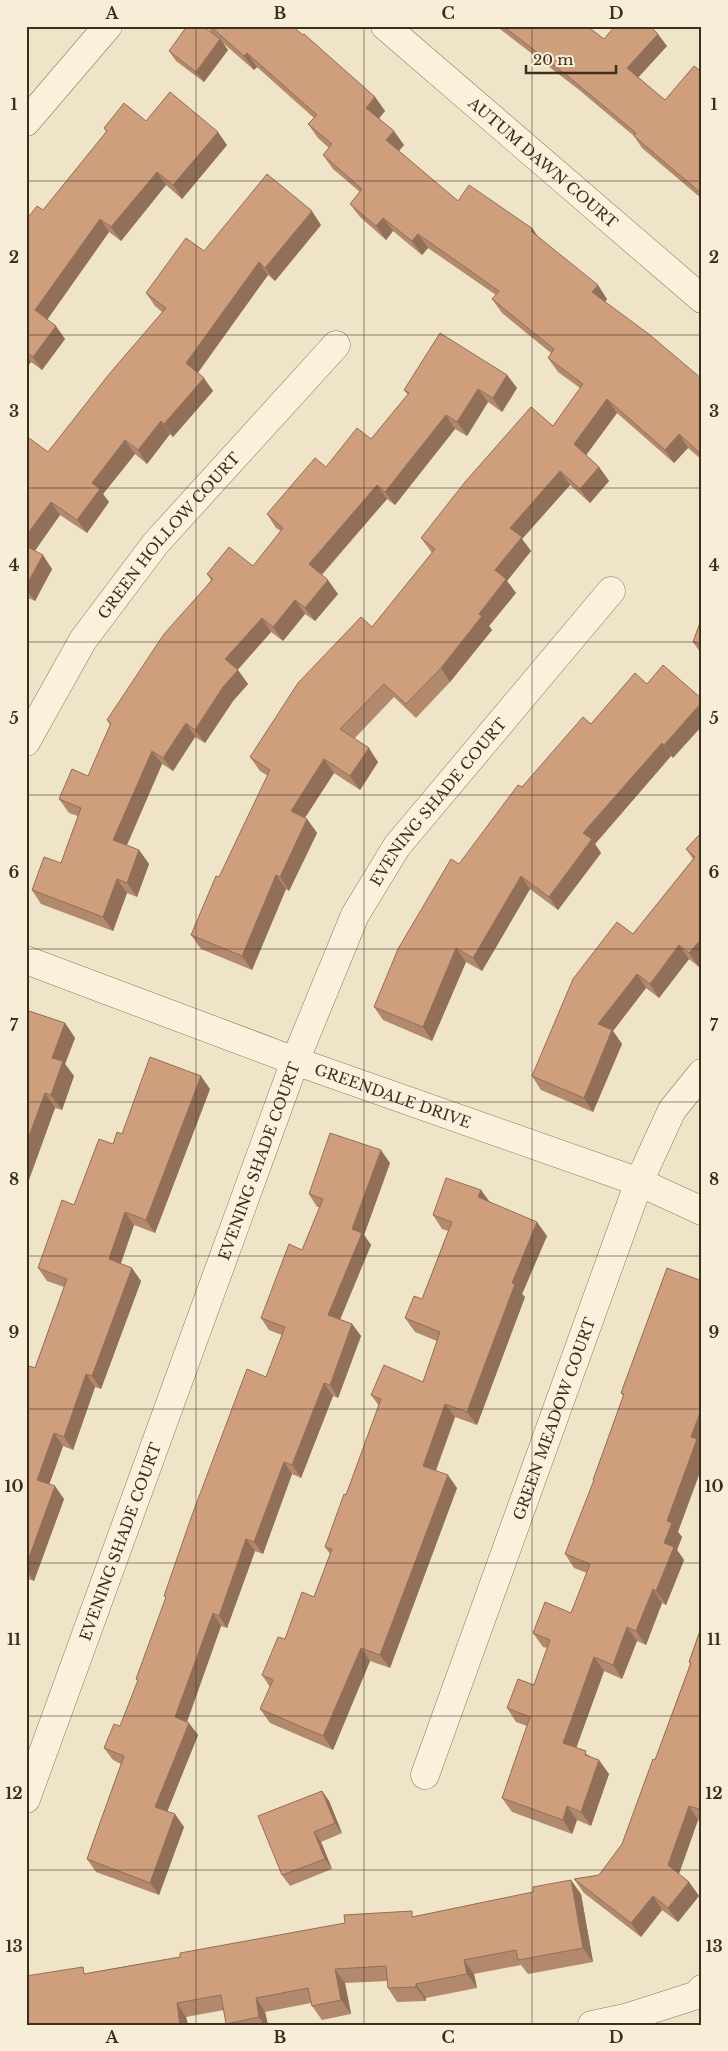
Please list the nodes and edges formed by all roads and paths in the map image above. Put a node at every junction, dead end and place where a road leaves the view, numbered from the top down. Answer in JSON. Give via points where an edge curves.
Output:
{"nodes":[{"id":1,"x":108,"y":26,"type":"edge"},
{"id":2,"x":385,"y":26,"type":"edge"},
{"id":3,"x":26,"y":122,"type":"edge"},
{"id":4,"x":702,"y":299,"type":"edge"},
{"id":5,"x":336,"y":345,"type":"dead end"},
{"id":6,"x":611,"y":591,"type":"dead end"},
{"id":7,"x":26,"y":742,"type":"edge"},
{"id":8,"x":26,"y":960,"type":"edge"},
{"id":9,"x":295,"y":1061,"type":"junction"},
{"id":10,"x":702,"y":1073,"type":"edge"},
{"id":11,"x":639,"y":1182,"type":"junction"},
{"id":12,"x":702,"y":1211,"type":"edge"},
{"id":13,"x":425,"y":1775,"type":"dead end"},
{"id":14,"x":26,"y":1799,"type":"edge"},
{"id":15,"x":702,"y":1989,"type":"edge"},
{"id":16,"x":592,"y":2025,"type":"edge"}],
"edges":[{"from":1,"to":3,"type":"street"},
{"from":2,"to":4,"type":"street","name":"AUTUM DAWN COURT"},
{"from":5,"to":7,"type":"street","name":"GREEN HOLLOW COURT","via":[[156,542],[83,640]]},
{"from":6,"to":9,"type":"street","name":"EVENING SHADE COURT","via":[[397,846],[355,915]]},
{"from":8,"to":9,"type":"street","name":"GREENDALE DRIVE"},
{"from":9,"to":11,"type":"street","name":"GREENDALE DRIVE"},
{"from":9,"to":14,"type":"street","name":"EVENING SHADE COURT"},
{"from":10,"to":11,"type":"street","name":"GREEN MEADOW COURT","via":[[672,1110]]},
{"from":11,"to":12,"type":"street","name":"GREENDALE DRIVE"},
{"from":11,"to":13,"type":"street","name":"GREEN MEADOW COURT"},
{"from":15,"to":16,"type":"street","via":[[696,1994],[625,2018]]}]}
